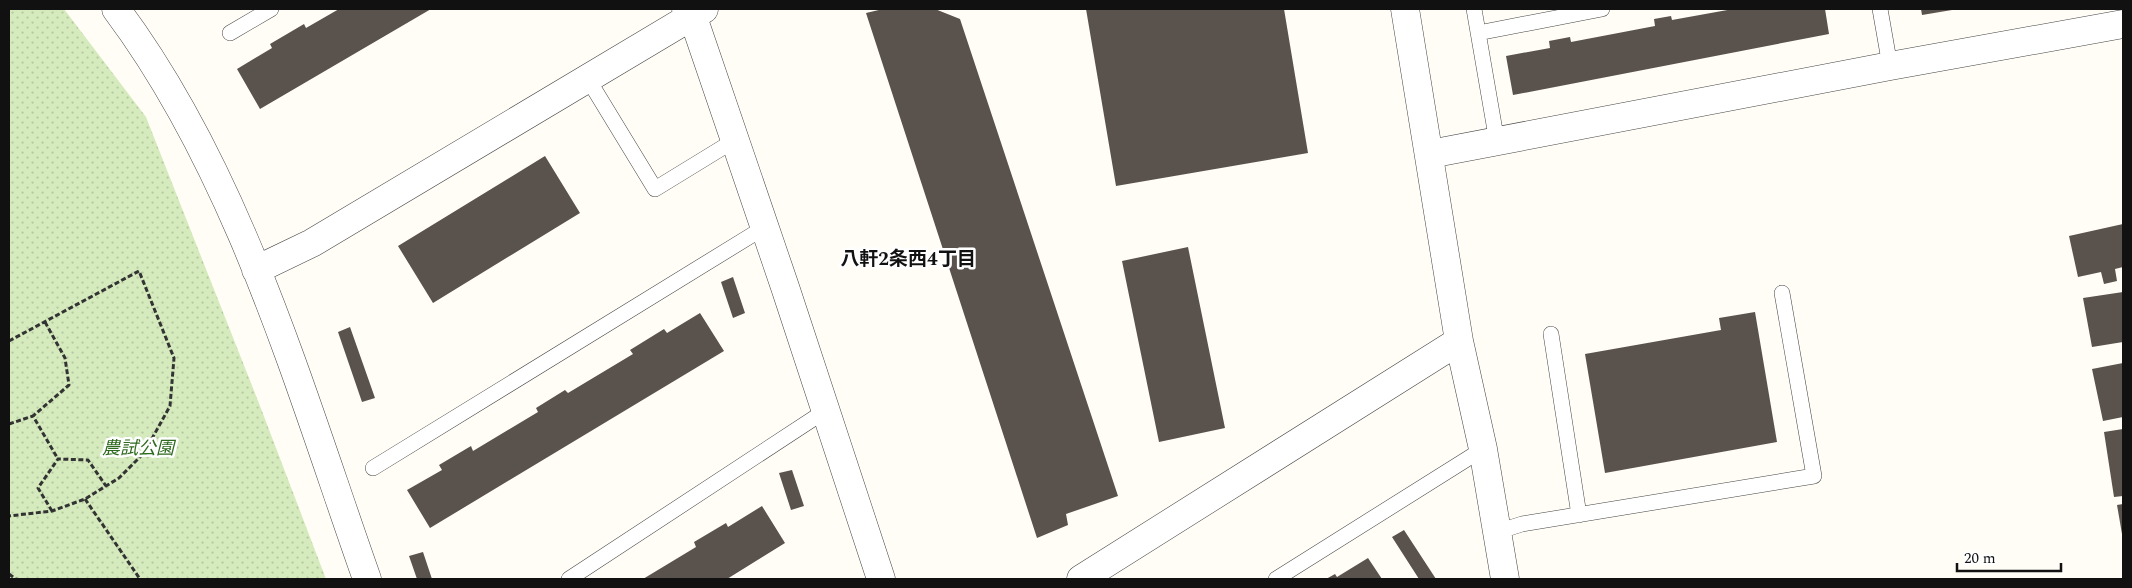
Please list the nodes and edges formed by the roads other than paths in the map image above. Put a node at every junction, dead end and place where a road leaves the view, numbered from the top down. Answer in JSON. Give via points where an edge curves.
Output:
{"nodes":[{"id":1,"x":116,"y":9,"type":"edge"},
{"id":2,"x":271,"y":9,"type":"edge"},
{"id":3,"x":1405,"y":9,"type":"edge"},
{"id":4,"x":1474,"y":9,"type":"edge"},
{"id":5,"x":1602,"y":9,"type":"edge"},
{"id":6,"x":1880,"y":9,"type":"edge"},
{"id":7,"x":694,"y":11,"type":"edge"},
{"id":8,"x":2123,"y":24,"type":"edge"},
{"id":9,"x":230,"y":33,"type":"dead end"},
{"id":10,"x":1478,"y":33,"type":"junction"},
{"id":11,"x":1890,"y":66,"type":"junction"},
{"id":12,"x":588,"y":79,"type":"junction"},
{"id":13,"x":735,"y":140,"type":"junction"},
{"id":14,"x":1497,"y":142,"type":"junction"},
{"id":15,"x":1430,"y":154,"type":"junction"},
{"id":16,"x":765,"y":227,"type":"junction"},
{"id":17,"x":256,"y":270,"type":"junction"},
{"id":18,"x":1782,"y":293,"type":"dead end"},
{"id":19,"x":1551,"y":334,"type":"dead end"},
{"id":20,"x":1459,"y":342,"type":"junction"},
{"id":21,"x":825,"y":411,"type":"junction"},
{"id":22,"x":1483,"y":449,"type":"junction"},
{"id":23,"x":373,"y":468,"type":"dead end"},
{"id":24,"x":1579,"y":515,"type":"junction"},
{"id":25,"x":1497,"y":532,"type":"junction"},
{"id":26,"x":877,"y":578,"type":"edge"},
{"id":27,"x":367,"y":579,"type":"edge"},
{"id":28,"x":569,"y":579,"type":"edge"},
{"id":29,"x":1081,"y":579,"type":"edge"},
{"id":30,"x":1276,"y":579,"type":"edge"},
{"id":31,"x":1505,"y":579,"type":"edge"}],
"edges":[{"from":1,"to":17,"type":"street","via":[[142,44],[190,123]]},
{"from":2,"to":9,"type":"lane"},
{"from":3,"to":15,"type":"street"},
{"from":4,"to":10,"type":"lane"},
{"from":5,"to":10,"type":"lane"},
{"from":6,"to":11,"type":"lane"},
{"from":7,"to":12,"type":"street"},
{"from":7,"to":13,"type":"street","via":[[696,26]]},
{"from":8,"to":11,"type":"street"},
{"from":10,"to":14,"type":"lane"},
{"from":11,"to":14,"type":"street"},
{"from":12,"to":13,"type":"lane","via":[[655,189]]},
{"from":12,"to":17,"type":"street","via":[[312,243]]},
{"from":13,"to":16,"type":"street"},
{"from":14,"to":15,"type":"street"},
{"from":15,"to":20,"type":"street"},
{"from":16,"to":21,"type":"street"},
{"from":16,"to":23,"type":"lane"},
{"from":17,"to":27,"type":"street"},
{"from":18,"to":24,"type":"lane","via":[[1814,476]]},
{"from":19,"to":24,"type":"lane"},
{"from":20,"to":22,"type":"street"},
{"from":20,"to":29,"type":"street"},
{"from":21,"to":26,"type":"street"},
{"from":21,"to":28,"type":"lane"},
{"from":22,"to":25,"type":"street"},
{"from":22,"to":30,"type":"lane"},
{"from":24,"to":25,"type":"lane","via":[[1522,524]]},
{"from":25,"to":31,"type":"street"}]}
